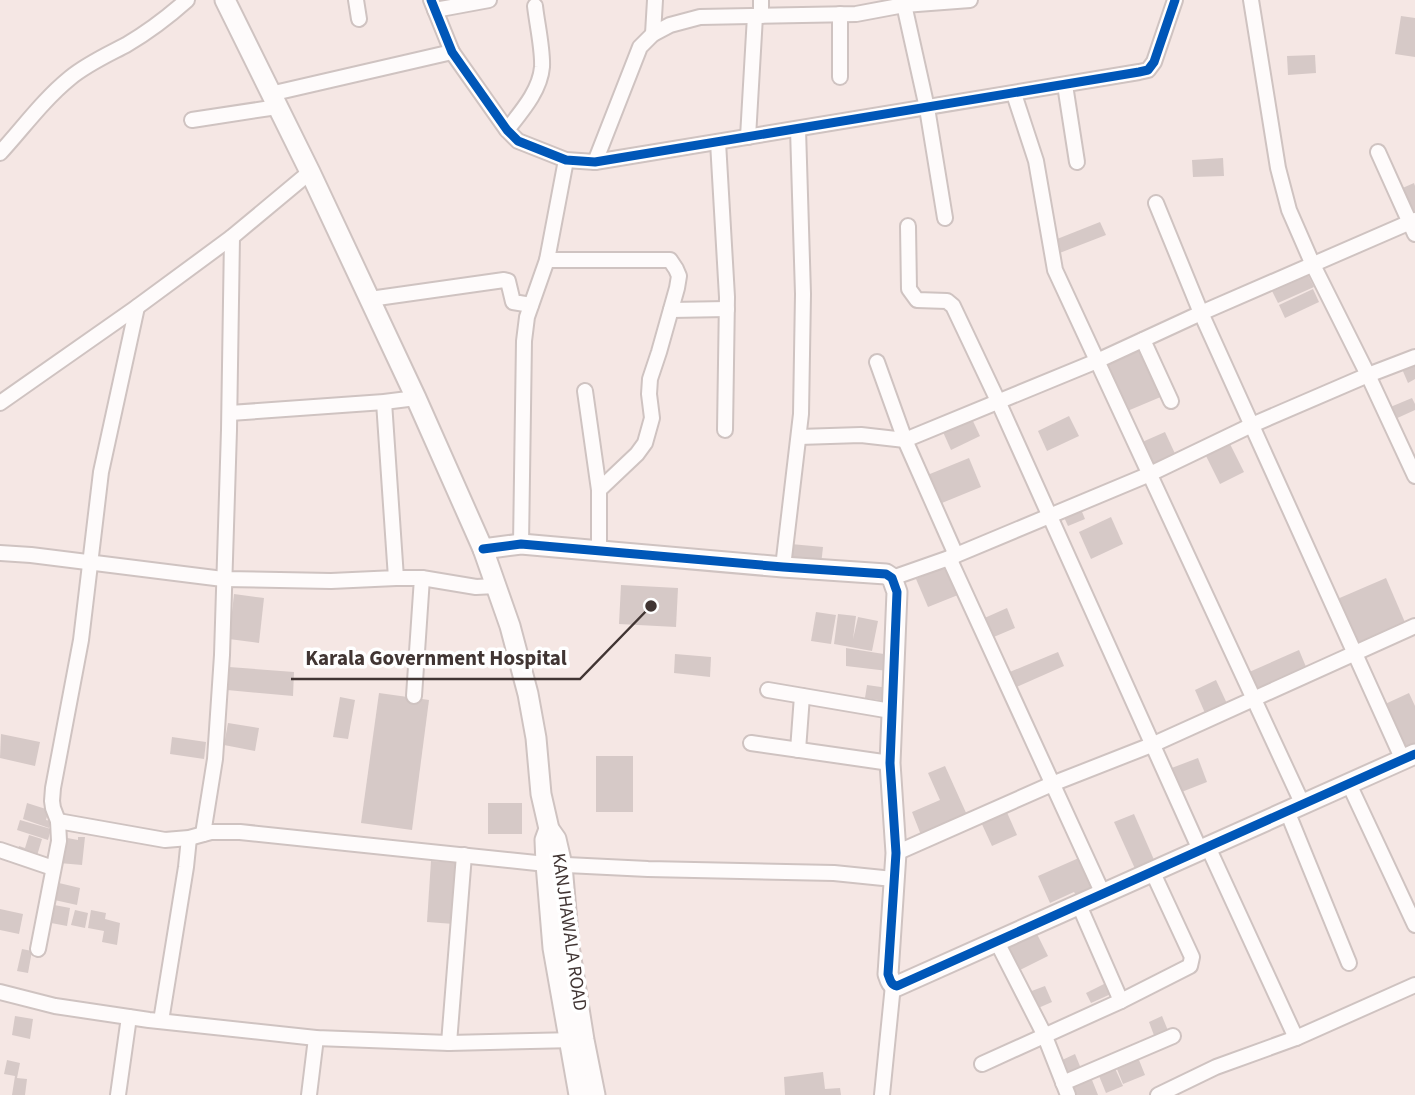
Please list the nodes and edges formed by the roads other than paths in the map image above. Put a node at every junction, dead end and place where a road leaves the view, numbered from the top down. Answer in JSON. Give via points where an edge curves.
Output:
{"nodes":[{"id":1,"x":187,"y":0,"type":"edge"},
{"id":2,"x":225,"y":0,"type":"edge"},
{"id":3,"x":355,"y":0,"type":"edge"},
{"id":4,"x":489,"y":0,"type":"edge"},
{"id":5,"x":655,"y":0,"type":"edge"},
{"id":6,"x":761,"y":0,"type":"edge"},
{"id":7,"x":970,"y":0,"type":"edge"},
{"id":8,"x":1175,"y":0,"type":"edge"},
{"id":9,"x":1251,"y":0,"type":"edge"},
{"id":10,"x":903,"y":3,"type":"edge"},
{"id":11,"x":433,"y":5,"type":"edge"},
{"id":12,"x":535,"y":6,"type":"dead end"},
{"id":13,"x":840,"y":14,"type":"junction"},
{"id":14,"x":758,"y":16,"type":"junction"},
{"id":15,"x":359,"y":19,"type":"dead end"},
{"id":16,"x":653,"y":34,"type":"junction"},
{"id":17,"x":452,"y":52,"type":"junction"},
{"id":18,"x":840,"y":77,"type":"dead end"},
{"id":19,"x":1065,"y":85,"type":"junction"},
{"id":20,"x":1014,"y":94,"type":"junction"},
{"id":21,"x":273,"y":100,"type":"junction"},
{"id":22,"x":927,"y":108,"type":"junction"},
{"id":23,"x":192,"y":120,"type":"dead end"},
{"id":24,"x":797,"y":129,"type":"junction"},
{"id":25,"x":507,"y":130,"type":"junction"},
{"id":26,"x":748,"y":137,"type":"junction"},
{"id":27,"x":718,"y":142,"type":"junction"},
{"id":28,"x":1378,"y":152,"type":"dead end"},
{"id":29,"x":0,"y":153,"type":"edge"},
{"id":30,"x":566,"y":160,"type":"junction"},
{"id":31,"x":595,"y":162,"type":"junction"},
{"id":32,"x":1077,"y":162,"type":"dead end"},
{"id":33,"x":310,"y":172,"type":"junction"},
{"id":34,"x":1156,"y":203,"type":"dead end"},
{"id":35,"x":945,"y":218,"type":"dead end"},
{"id":36,"x":1413,"y":225,"type":"edge"},
{"id":37,"x":908,"y":226,"type":"dead end"},
{"id":38,"x":232,"y":237,"type":"junction"},
{"id":39,"x":547,"y":260,"type":"junction"},
{"id":40,"x":1313,"y":265,"type":"junction"},
{"id":41,"x":370,"y":299,"type":"junction"},
{"id":42,"x":531,"y":305,"type":"junction"},
{"id":43,"x":137,"y":307,"type":"junction"},
{"id":44,"x":727,"y":309,"type":"junction"},
{"id":45,"x":671,"y":310,"type":"junction"},
{"id":46,"x":1201,"y":313,"type":"junction"},
{"id":47,"x":1143,"y":340,"type":"junction"},
{"id":48,"x":1415,"y":357,"type":"edge"},
{"id":49,"x":1097,"y":361,"type":"junction"},
{"id":50,"x":877,"y":362,"type":"dead end"},
{"id":51,"x":1368,"y":375,"type":"junction"},
{"id":52,"x":585,"y":391,"type":"dead end"},
{"id":53,"x":416,"y":398,"type":"junction"},
{"id":54,"x":998,"y":401,"type":"junction"},
{"id":55,"x":1171,"y":401,"type":"dead end"},
{"id":56,"x":384,"y":402,"type":"junction"},
{"id":57,"x":0,"y":403,"type":"edge"},
{"id":58,"x":230,"y":414,"type":"junction"},
{"id":59,"x":1252,"y":425,"type":"junction"},
{"id":60,"x":725,"y":430,"type":"dead end"},
{"id":61,"x":799,"y":437,"type":"junction"},
{"id":62,"x":905,"y":440,"type":"junction"},
{"id":63,"x":1150,"y":474,"type":"junction"},
{"id":64,"x":1415,"y":476,"type":"edge"},
{"id":65,"x":599,"y":490,"type":"junction"},
{"id":66,"x":1049,"y":515,"type":"junction"},
{"id":67,"x":521,"y":544,"type":"junction"},
{"id":68,"x":483,"y":549,"type":"junction"},
{"id":69,"x":598,"y":551,"type":"junction"},
{"id":70,"x":0,"y":553,"type":"edge"},
{"id":71,"x":952,"y":556,"type":"junction"},
{"id":72,"x":90,"y":563,"type":"junction"},
{"id":73,"x":783,"y":567,"type":"junction"},
{"id":74,"x":396,"y":578,"type":"junction"},
{"id":75,"x":422,"y":578,"type":"junction"},
{"id":76,"x":892,"y":578,"type":"junction"},
{"id":77,"x":223,"y":579,"type":"junction"},
{"id":78,"x":496,"y":586,"type":"junction"},
{"id":79,"x":1415,"y":626,"type":"edge"},
{"id":80,"x":1355,"y":653,"type":"junction"},
{"id":81,"x":768,"y":690,"type":"dead end"},
{"id":82,"x":414,"y":696,"type":"dead end"},
{"id":83,"x":802,"y":696,"type":"junction"},
{"id":84,"x":1254,"y":699,"type":"junction"},
{"id":85,"x":891,"y":711,"type":"junction"},
{"id":86,"x":751,"y":743,"type":"dead end"},
{"id":87,"x":1154,"y":744,"type":"junction"},
{"id":88,"x":798,"y":750,"type":"junction"},
{"id":89,"x":1409,"y":757,"type":"edge"},
{"id":90,"x":890,"y":763,"type":"junction"},
{"id":91,"x":1052,"y":784,"type":"junction"},
{"id":92,"x":1349,"y":784,"type":"junction"},
{"id":93,"x":1295,"y":808,"type":"junction"},
{"id":94,"x":58,"y":821,"type":"junction"},
{"id":95,"x":196,"y":836,"type":"junction"},
{"id":96,"x":1204,"y":848,"type":"junction"},
{"id":97,"x":0,"y":850,"type":"edge"},
{"id":98,"x":896,"y":853,"type":"junction"},
{"id":99,"x":464,"y":855,"type":"junction"},
{"id":100,"x":554,"y":865,"type":"junction"},
{"id":101,"x":53,"y":868,"type":"junction"},
{"id":102,"x":1153,"y":873,"type":"junction"},
{"id":103,"x":893,"y":879,"type":"junction"},
{"id":104,"x":1103,"y":894,"type":"junction"},
{"id":105,"x":1079,"y":905,"type":"junction"},
{"id":106,"x":1415,"y":925,"type":"edge"},
{"id":107,"x":997,"y":942,"type":"junction"},
{"id":108,"x":38,"y":949,"type":"dead end"},
{"id":109,"x":1349,"y":963,"type":"dead end"},
{"id":110,"x":893,"y":985,"type":"junction"},
{"id":111,"x":1415,"y":985,"type":"edge"},
{"id":112,"x":0,"y":992,"type":"edge"},
{"id":113,"x":1121,"y":1000,"type":"junction"},
{"id":114,"x":129,"y":1017,"type":"junction"},
{"id":115,"x":161,"y":1021,"type":"junction"},
{"id":116,"x":1044,"y":1034,"type":"junction"},
{"id":117,"x":1173,"y":1036,"type":"dead end"},
{"id":118,"x":316,"y":1038,"type":"junction"},
{"id":119,"x":1296,"y":1038,"type":"junction"},
{"id":120,"x":576,"y":1040,"type":"junction"},
{"id":121,"x":449,"y":1043,"type":"junction"},
{"id":122,"x":982,"y":1064,"type":"dead end"},
{"id":123,"x":1066,"y":1089,"type":"edge"},
{"id":124,"x":1168,"y":1093,"type":"edge"},
{"id":125,"x":118,"y":1095,"type":"edge"},
{"id":126,"x":309,"y":1095,"type":"edge"},
{"id":127,"x":579,"y":1095,"type":"edge"},
{"id":128,"x":595,"y":1095,"type":"edge"},
{"id":129,"x":883,"y":1095,"type":"edge"}],
"edges":[{"from":1,"to":29,"type":"street","via":[[138,37],[72,76]]},
{"from":2,"to":21,"type":"street","name":"KANJHAWALA ROAD"},
{"from":3,"to":15,"type":"street"},
{"from":4,"to":11,"type":"street"},
{"from":5,"to":16,"type":"street"},
{"from":6,"to":14,"type":"street"},
{"from":7,"to":10,"type":"street"},
{"from":8,"to":19,"type":"street","via":[[1148,70]]},
{"from":9,"to":40,"type":"street","via":[[1278,168],[1289,210]]},
{"from":10,"to":13,"type":"street"},
{"from":10,"to":22,"type":"street"},
{"from":11,"to":17,"type":"street"},
{"from":12,"to":25,"type":"street","via":[[542,66],[539,80]]},
{"from":13,"to":14,"type":"street"},
{"from":13,"to":18,"type":"street"},
{"from":14,"to":16,"type":"street","via":[[700,17],[670,24]]},
{"from":14,"to":26,"type":"street"},
{"from":16,"to":31,"type":"street","via":[[640,47]]},
{"from":17,"to":21,"type":"street"},
{"from":17,"to":25,"type":"street"},
{"from":19,"to":20,"type":"street"},
{"from":19,"to":32,"type":"street"},
{"from":20,"to":22,"type":"street"},
{"from":20,"to":49,"type":"street","via":[[1036,161],[1055,270]]},
{"from":21,"to":23,"type":"street"},
{"from":21,"to":33,"type":"street","name":"KANJHAWALA ROAD"},
{"from":22,"to":24,"type":"street"},
{"from":22,"to":35,"type":"street"},
{"from":24,"to":26,"type":"street"},
{"from":24,"to":61,"type":"street","via":[[803,294]]},
{"from":25,"to":30,"type":"street","via":[[518,141]]},
{"from":26,"to":27,"type":"street"},
{"from":27,"to":31,"type":"street"},
{"from":27,"to":44,"type":"street"},
{"from":28,"to":36,"type":"street"},
{"from":30,"to":31,"type":"street"},
{"from":30,"to":39,"type":"street"},
{"from":33,"to":38,"type":"street"},
{"from":33,"to":41,"type":"street","name":"KANJHAWALA ROAD"},
{"from":34,"to":46,"type":"street"},
{"from":36,"to":40,"type":"street"},
{"from":37,"to":54,"type":"street","via":[[909,289],[917,300],[947,301],[953,306]]},
{"from":38,"to":43,"type":"street"},
{"from":38,"to":58,"type":"street"},
{"from":39,"to":42,"type":"street"},
{"from":39,"to":45,"type":"street","via":[[670,260],[679,276]]},
{"from":40,"to":46,"type":"street"},
{"from":40,"to":51,"type":"street"},
{"from":41,"to":42,"type":"street","via":[[505,280],[513,302]]},
{"from":41,"to":53,"type":"street","name":"KANJHAWALA ROAD"},
{"from":42,"to":67,"type":"street","via":[[524,341]]},
{"from":43,"to":57,"type":"street"},
{"from":43,"to":72,"type":"street","via":[[101,472]]},
{"from":44,"to":45,"type":"street"},
{"from":44,"to":60,"type":"street"},
{"from":45,"to":65,"type":"street","via":[[650,379],[652,418],[645,443]]},
{"from":46,"to":47,"type":"street"},
{"from":46,"to":59,"type":"street"},
{"from":47,"to":49,"type":"street"},
{"from":47,"to":55,"type":"street"},
{"from":48,"to":51,"type":"street"},
{"from":49,"to":54,"type":"street"},
{"from":49,"to":63,"type":"street"},
{"from":50,"to":62,"type":"street"},
{"from":51,"to":59,"type":"street"},
{"from":51,"to":64,"type":"street"},
{"from":52,"to":65,"type":"street"},
{"from":53,"to":56,"type":"street"},
{"from":53,"to":68,"type":"street","name":"KANJHAWALA ROAD"},
{"from":54,"to":62,"type":"street"},
{"from":54,"to":66,"type":"street"},
{"from":56,"to":58,"type":"street"},
{"from":56,"to":74,"type":"street"},
{"from":58,"to":77,"type":"street"},
{"from":59,"to":63,"type":"street"},
{"from":59,"to":80,"type":"street"},
{"from":61,"to":62,"type":"street","via":[[861,435]]},
{"from":61,"to":73,"type":"street"},
{"from":62,"to":71,"type":"street"},
{"from":63,"to":66,"type":"street"},
{"from":63,"to":84,"type":"street"},
{"from":65,"to":69,"type":"street"},
{"from":66,"to":71,"type":"street"},
{"from":66,"to":87,"type":"street"},
{"from":67,"to":68,"type":"street"},
{"from":67,"to":69,"type":"street"},
{"from":68,"to":78,"type":"street","name":"KANJHAWALA ROAD"},
{"from":69,"to":73,"type":"street"},
{"from":70,"to":72,"type":"street"},
{"from":71,"to":76,"type":"street"},
{"from":71,"to":91,"type":"street"},
{"from":72,"to":77,"type":"street"},
{"from":72,"to":94,"type":"street","via":[[52,801]]},
{"from":73,"to":76,"type":"street","via":[[886,573]]},
{"from":74,"to":75,"type":"street"},
{"from":74,"to":77,"type":"street"},
{"from":75,"to":78,"type":"street"},
{"from":75,"to":82,"type":"street"},
{"from":76,"to":85,"type":"street","via":[[897,592]]},
{"from":77,"to":95,"type":"street","via":[[215,760]]},
{"from":78,"to":100,"type":"street","name":"KANJHAWALA ROAD","via":[[528,694],[549,829],[545,840]]},
{"from":79,"to":80,"type":"street"},
{"from":80,"to":84,"type":"street"},
{"from":80,"to":89,"type":"street"},
{"from":81,"to":83,"type":"street"},
{"from":83,"to":85,"type":"street"},
{"from":83,"to":88,"type":"street"},
{"from":84,"to":87,"type":"street"},
{"from":84,"to":93,"type":"street"},
{"from":85,"to":90,"type":"street"},
{"from":86,"to":88,"type":"street"},
{"from":87,"to":91,"type":"street"},
{"from":87,"to":96,"type":"street"},
{"from":88,"to":90,"type":"street"},
{"from":89,"to":92,"type":"street"},
{"from":90,"to":98,"type":"street"},
{"from":91,"to":98,"type":"street"},
{"from":91,"to":104,"type":"street"},
{"from":92,"to":93,"type":"street"},
{"from":92,"to":106,"type":"street"},
{"from":93,"to":96,"type":"street"},
{"from":93,"to":109,"type":"street"},
{"from":94,"to":95,"type":"street","via":[[165,840]]},
{"from":94,"to":101,"type":"street"},
{"from":95,"to":99,"type":"street","via":[[240,832]]},
{"from":95,"to":115,"type":"street","via":[[186,867]]},
{"from":96,"to":102,"type":"street"},
{"from":96,"to":119,"type":"street"},
{"from":97,"to":101,"type":"street"},
{"from":98,"to":103,"type":"street"},
{"from":99,"to":100,"type":"street"},
{"from":99,"to":121,"type":"street"},
{"from":100,"to":103,"type":"street","via":[[834,873]]},
{"from":100,"to":120,"type":"street","name":"KANJHAWALA ROAD","via":[[553,948]]},
{"from":101,"to":108,"type":"street"},
{"from":102,"to":104,"type":"street"},
{"from":102,"to":113,"type":"street","via":[[1192,962]]},
{"from":103,"to":110,"type":"street","via":[[888,974]]},
{"from":104,"to":105,"type":"street"},
{"from":105,"to":107,"type":"street"},
{"from":105,"to":113,"type":"street"},
{"from":107,"to":110,"type":"street"},
{"from":107,"to":116,"type":"street"},
{"from":110,"to":129,"type":"street"},
{"from":111,"to":119,"type":"street"},
{"from":112,"to":114,"type":"street"},
{"from":113,"to":116,"type":"street"},
{"from":114,"to":115,"type":"street"},
{"from":114,"to":125,"type":"street"},
{"from":115,"to":118,"type":"street"},
{"from":116,"to":122,"type":"street"},
{"from":116,"to":123,"type":"street"},
{"from":117,"to":123,"type":"street"},
{"from":118,"to":121,"type":"street"},
{"from":118,"to":126,"type":"street"},
{"from":119,"to":124,"type":"street","via":[[1216,1068]]},
{"from":120,"to":121,"type":"street"},
{"from":120,"to":127,"type":"street","name":"KANJHAWALA ROAD"},
{"from":120,"to":128,"type":"street","name":"KANJHAWALA ROAD"}]}
